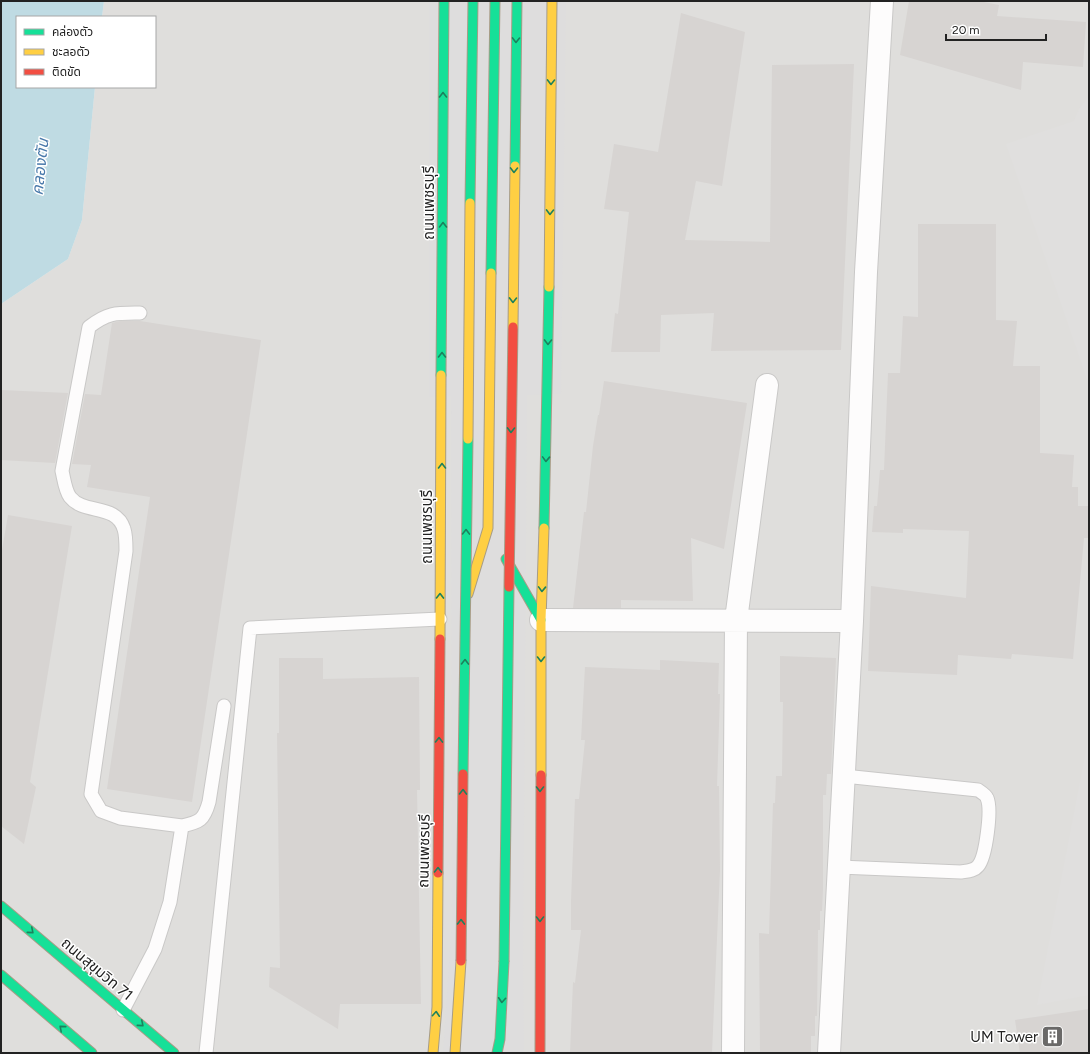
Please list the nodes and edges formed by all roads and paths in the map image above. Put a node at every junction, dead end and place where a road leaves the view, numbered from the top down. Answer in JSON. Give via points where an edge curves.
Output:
{"nodes":[{"id":1,"x":444,"y":1,"type":"edge"},
{"id":2,"x":474,"y":1,"type":"edge"},
{"id":3,"x":495,"y":1,"type":"edge"},
{"id":4,"x":517,"y":1,"type":"edge"},
{"id":5,"x":552,"y":1,"type":"edge"},
{"id":6,"x":882,"y":1,"type":"edge"},
{"id":7,"x":140,"y":313,"type":"dead end"},
{"id":8,"x":767,"y":385,"type":"dead end"},
{"id":9,"x":488,"y":528,"type":"junction"},
{"id":10,"x":440,"y":619,"type":"junction"},
{"id":11,"x":541,"y":620,"type":"junction"},
{"id":12,"x":736,"y":620,"type":"junction"},
{"id":13,"x":852,"y":620,"type":"junction"},
{"id":14,"x":455,"y":639,"type":"dead end"},
{"id":15,"x":448,"y":661,"type":"dead end"},
{"id":16,"x":440,"y":691,"type":"junction"},
{"id":17,"x":224,"y":706,"type":"dead end"},
{"id":18,"x":844,"y":776,"type":"junction"},
{"id":19,"x":182,"y":826,"type":"junction"},
{"id":20,"x":838,"y":867,"type":"junction"},
{"id":21,"x":1,"y":906,"type":"edge"},
{"id":22,"x":2,"y":977,"type":"edge"},
{"id":23,"x":123,"y":1010,"type":"junction"},
{"id":24,"x":92,"y":1053,"type":"edge"},
{"id":25,"x":174,"y":1053,"type":"edge"},
{"id":26,"x":206,"y":1053,"type":"edge"},
{"id":27,"x":433,"y":1053,"type":"edge"},
{"id":28,"x":455,"y":1053,"type":"edge"},
{"id":29,"x":497,"y":1053,"type":"edge"},
{"id":30,"x":540,"y":1053,"type":"edge"},
{"id":31,"x":733,"y":1053,"type":"edge"},
{"id":32,"x":828,"y":1053,"type":"edge"}],
"edges":[{"from":10,"to":1,"type":"main road","name":"ถนนเพชรบุรี","one_way":true},
{"from":28,"to":2,"type":"main road","one_way":true,"bridge":true,"via":[[460,961]]},
{"from":3,"to":9,"type":"main road"},
{"from":4,"to":29,"type":"main road","one_way":true,"bridge":true,"via":[[504,962]]},
{"from":5,"to":11,"type":"main road","one_way":true,"via":[[548,392]]},
{"from":6,"to":13,"type":"street","via":[[866,272]]},
{"from":7,"to":19,"type":"lane","via":[[113,313],[89,327],[62,471],[70,498],[79,504],[115,515],[124,528],[126,551],[90,794],[101,811],[120,818]]},
{"from":8,"to":12,"type":"street"},
{"from":9,"to":11,"type":"main road"},
{"from":9,"to":14,"type":"main road"},
{"from":10,"to":16,"type":"main road","name":"ถนนเพชรบุรี"},
{"from":10,"to":26,"type":"lane","via":[[250,628]]},
{"from":11,"to":12,"type":"street"},
{"from":11,"to":30,"type":"main road","one_way":true},
{"from":12,"to":13,"type":"street"},
{"from":12,"to":31,"type":"street"},
{"from":13,"to":18,"type":"street"},
{"from":15,"to":16,"type":"main road"},
{"from":27,"to":16,"type":"main road","name":"ถนนเพชรบุรี","one_way":true,"via":[[437,1007]]},
{"from":17,"to":19,"type":"lane","via":[[205,815],[196,822]]},
{"from":18,"to":20,"type":"street"},
{"from":18,"to":20,"type":"lane","via":[[978,790],[987,796],[988,835],[979,865],[971,871]]},
{"from":19,"to":23,"type":"lane","via":[[170,902],[155,949]]},
{"from":20,"to":32,"type":"street"},
{"from":21,"to":23,"type":"main road","name":"ถนนสุขุมวิท 71","one_way":true},
{"from":24,"to":22,"type":"main road","one_way":true},
{"from":23,"to":25,"type":"main road","name":"ถนนสุขุมวิท 71","one_way":true}]}
